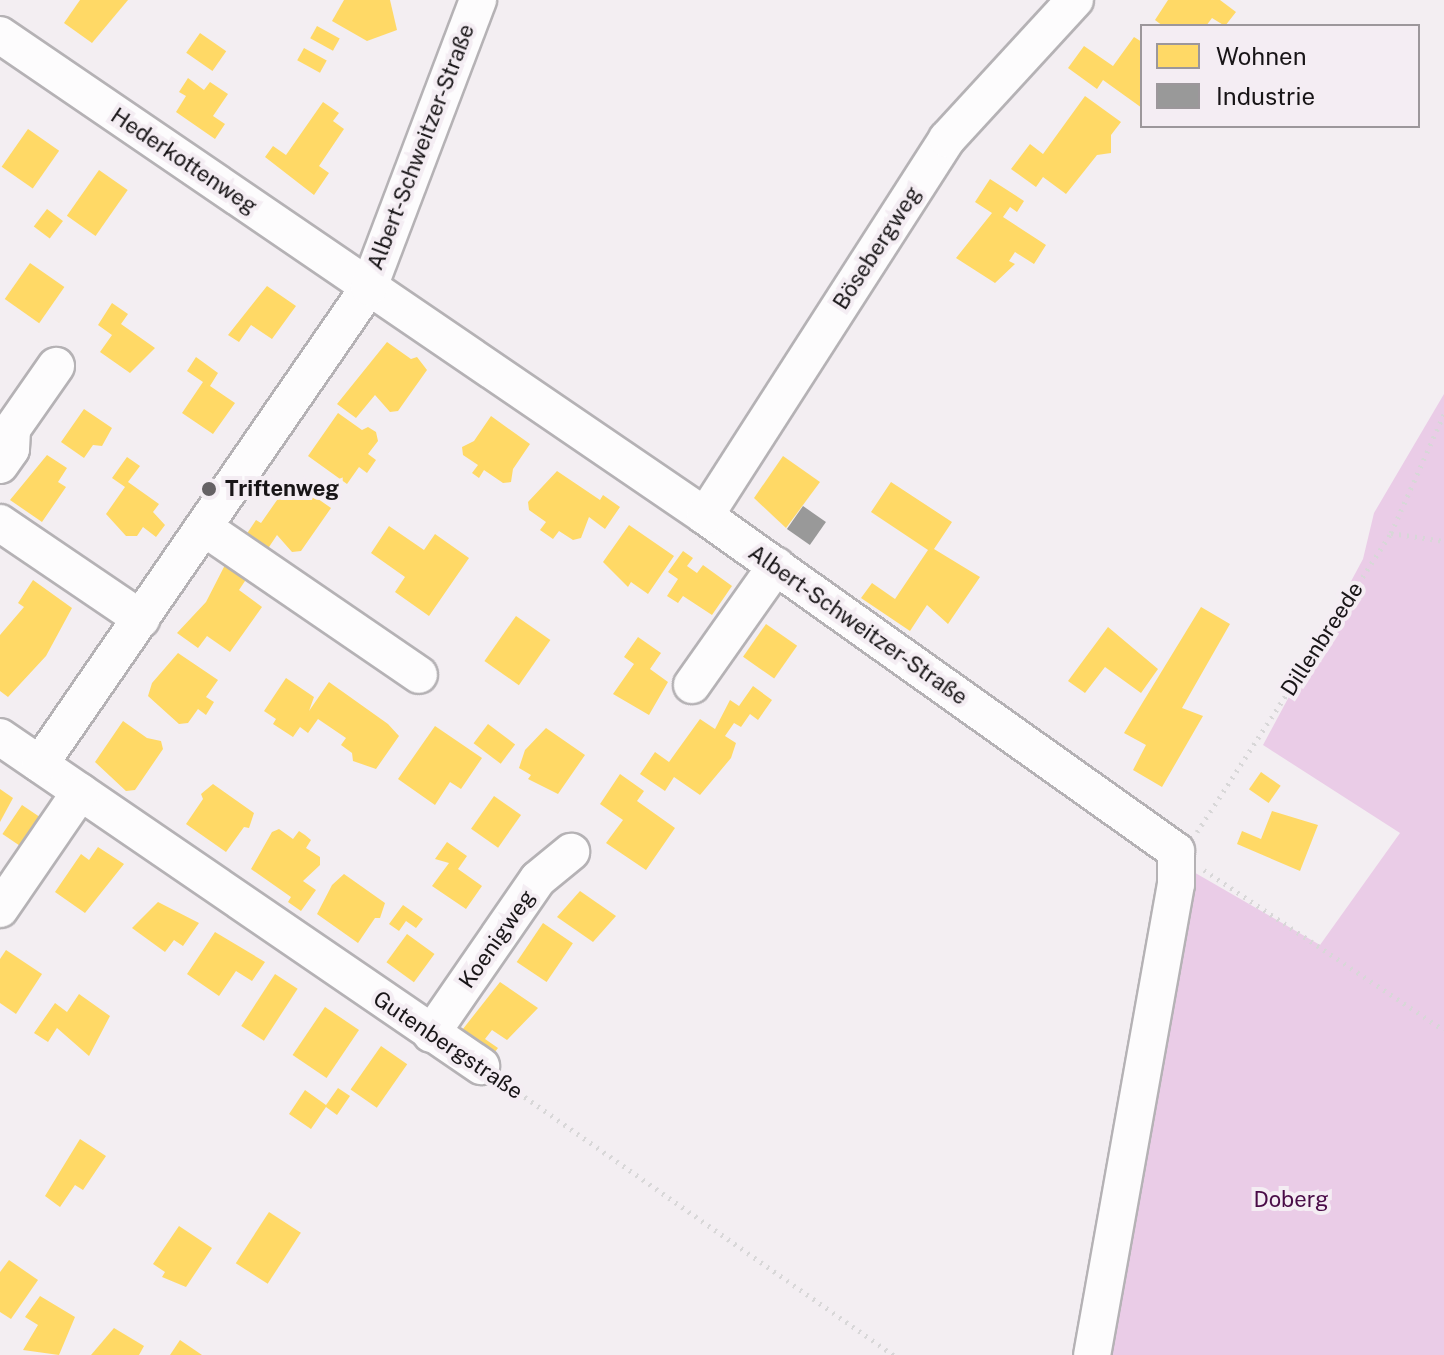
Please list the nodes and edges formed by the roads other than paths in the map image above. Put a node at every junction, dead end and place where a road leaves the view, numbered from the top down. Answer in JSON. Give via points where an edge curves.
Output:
{"nodes":[{"id":1,"x":478,"y":0,"type":"edge"},
{"id":2,"x":1075,"y":0,"type":"edge"},
{"id":3,"x":0,"y":35,"type":"edge"},
{"id":4,"x":369,"y":287,"type":"junction"},
{"id":5,"x":56,"y":366,"type":"dead end"},
{"id":6,"x":0,"y":465,"type":"edge"},
{"id":7,"x":705,"y":516,"type":"junction"},
{"id":8,"x":0,"y":523,"type":"edge"},
{"id":9,"x":206,"y":529,"type":"junction"},
{"id":10,"x":776,"y":566,"type":"junction"},
{"id":11,"x":141,"y":619,"type":"junction"},
{"id":12,"x":419,"y":675,"type":"dead end"},
{"id":13,"x":692,"y":685,"type":"dead end"},
{"id":14,"x":0,"y":737,"type":"edge"},
{"id":15,"x":40,"y":764,"type":"junction"},
{"id":16,"x":80,"y":792,"type":"junction"},
{"id":17,"x":571,"y":852,"type":"dead end"},
{"id":18,"x":0,"y":909,"type":"edge"},
{"id":19,"x":431,"y":1034,"type":"junction"},
{"id":20,"x":481,"y":1066,"type":"road end"},
{"id":21,"x":1092,"y":1355,"type":"edge"}],
"edges":[{"from":1,"to":4,"type":"street","name":"Albert-Schweitzer-Straße"},
{"from":2,"to":7,"type":"street","name":"Bösebergweg","via":[[947,139]]},
{"from":3,"to":4,"type":"street","name":"Hederkottenweg"},
{"from":4,"to":7,"type":"street","name":"Albert-Schweitzer-Straße"},
{"from":4,"to":9,"type":"street"},
{"from":5,"to":6,"type":"street","via":[[12,429],[11,449]]},
{"from":7,"to":10,"type":"street","name":"Albert-Schweitzer-Straße"},
{"from":8,"to":11,"type":"street"},
{"from":9,"to":11,"type":"street"},
{"from":9,"to":12,"type":"street"},
{"from":10,"to":13,"type":"street"},
{"from":10,"to":21,"type":"street","name":"Albert-Schweitzer-Straße","via":[[1176,851],[1176,884]]},
{"from":11,"to":15,"type":"street"},
{"from":14,"to":15,"type":"street","name":"Gutenbergstraße"},
{"from":15,"to":16,"type":"street","name":"Gutenbergstraße"},
{"from":16,"to":18,"type":"street"},
{"from":16,"to":19,"type":"street","name":"Gutenbergstraße"},
{"from":17,"to":19,"type":"street","name":"Koenigweg","via":[[538,879]]},
{"from":19,"to":20,"type":"street","name":"Gutenbergstraße"}]}
